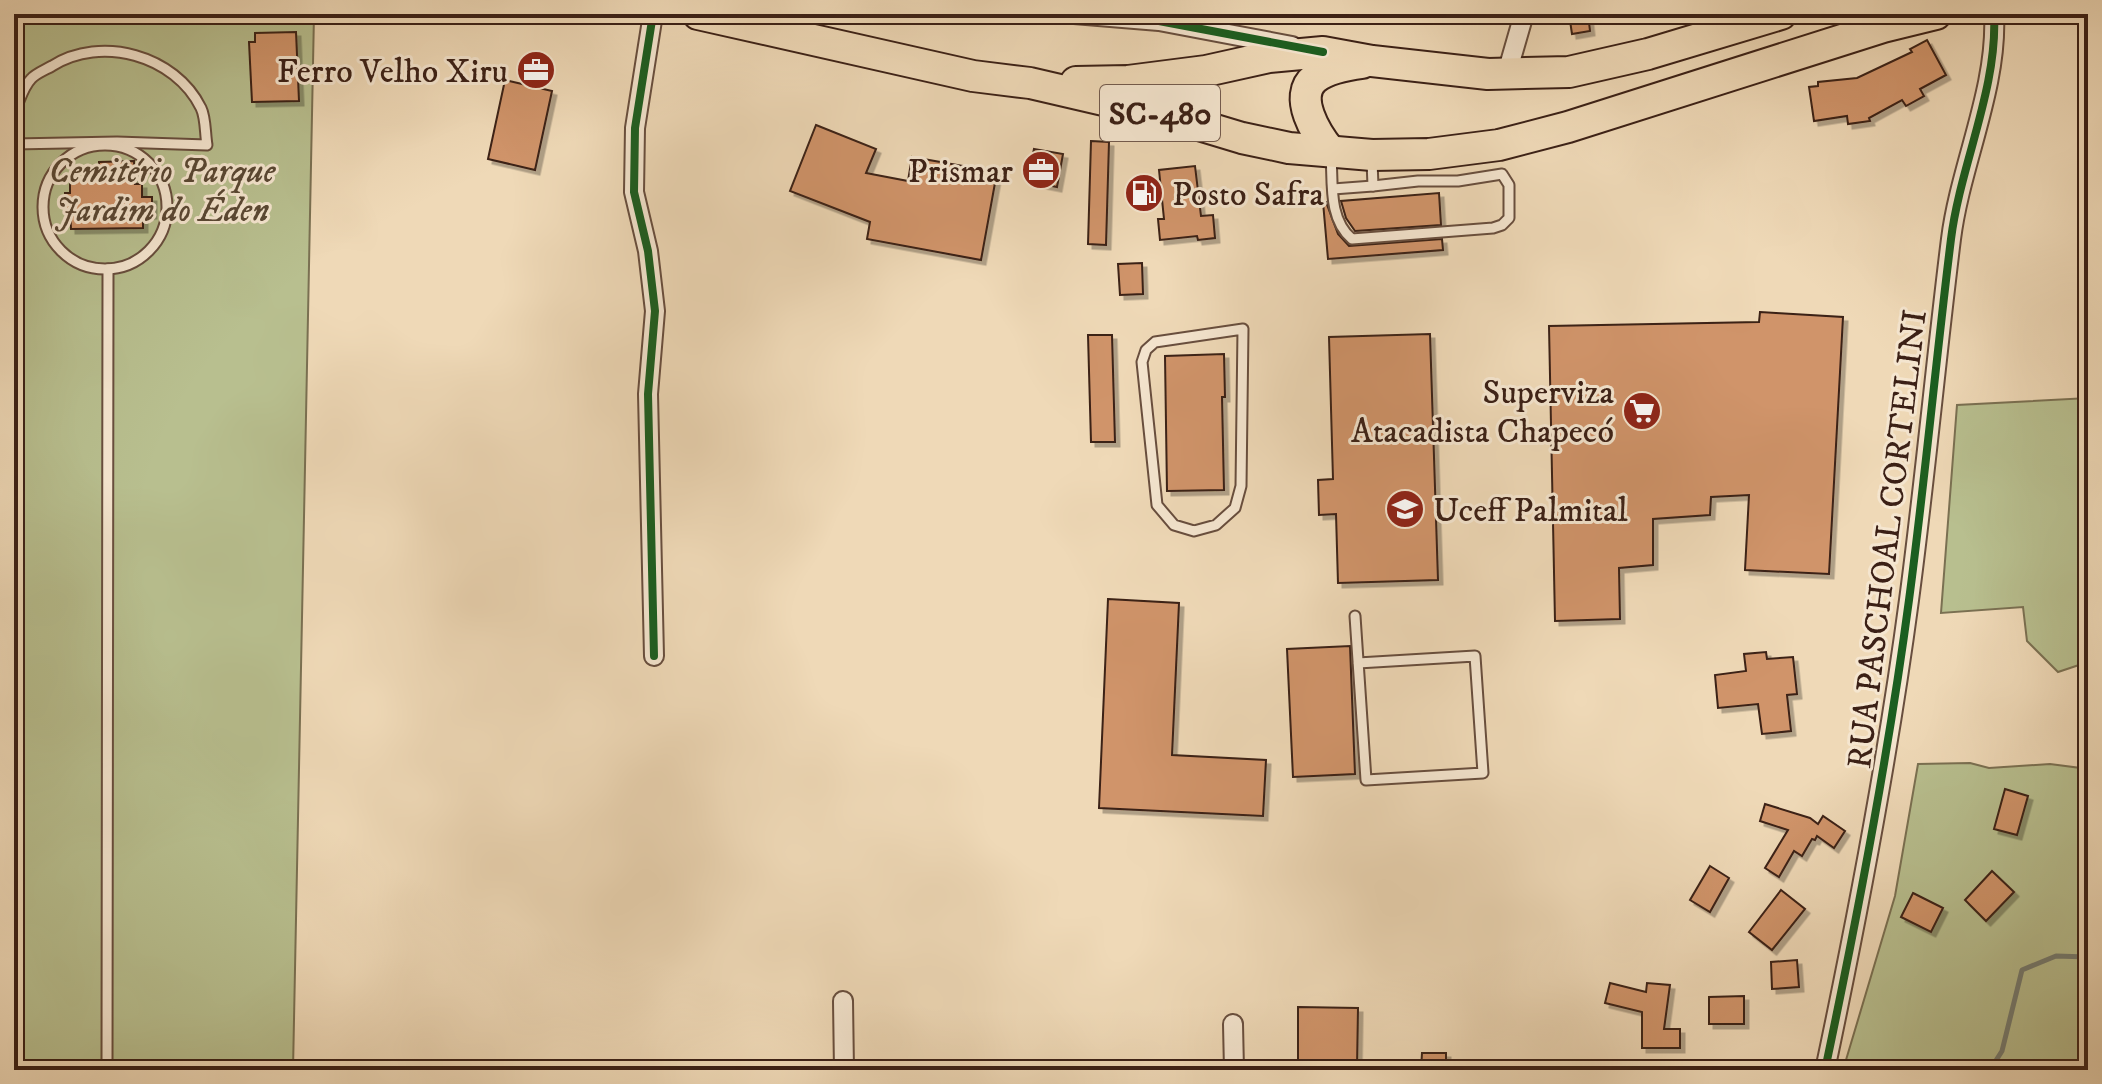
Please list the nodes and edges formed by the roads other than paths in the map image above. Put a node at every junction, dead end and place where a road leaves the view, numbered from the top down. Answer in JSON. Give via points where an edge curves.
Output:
{"nodes":[{"id":1,"x":653,"y":14,"type":"edge"},
{"id":2,"x":698,"y":14,"type":"edge"},
{"id":3,"x":1074,"y":14,"type":"edge"},
{"id":4,"x":1524,"y":14,"type":"edge"},
{"id":5,"x":1781,"y":14,"type":"edge"},
{"id":6,"x":1936,"y":14,"type":"edge"},
{"id":7,"x":1994,"y":14,"type":"edge"},
{"id":8,"x":1160,"y":17,"type":"edge"},
{"id":9,"x":748,"y":19,"type":"edge"},
{"id":10,"x":1323,"y":52,"type":"junction"},
{"id":11,"x":1372,"y":61,"type":"junction"},
{"id":12,"x":1507,"y":73,"type":"junction"},
{"id":13,"x":1030,"y":83,"type":"junction"},
{"id":14,"x":14,"y":112,"type":"edge"},
{"id":15,"x":14,"y":144,"type":"edge"},
{"id":16,"x":106,"y":144,"type":"junction"},
{"id":17,"x":1330,"y":151,"type":"junction"},
{"id":18,"x":1372,"y":155,"type":"junction"},
{"id":19,"x":1373,"y":186,"type":"junction"},
{"id":20,"x":1333,"y":189,"type":"junction"},
{"id":21,"x":108,"y":269,"type":"junction"},
{"id":22,"x":1243,"y":329,"type":"joint"},
{"id":23,"x":1355,"y":616,"type":"dead end"},
{"id":24,"x":654,"y":656,"type":"dead end"},
{"id":25,"x":1358,"y":663,"type":"junction"},
{"id":26,"x":843,"y":1001,"type":"dead end"},
{"id":27,"x":1233,"y":1024,"type":"dead end"},
{"id":28,"x":107,"y":1070,"type":"edge"},
{"id":29,"x":844,"y":1070,"type":"edge"},
{"id":30,"x":1234,"y":1070,"type":"edge"},
{"id":31,"x":1825,"y":1070,"type":"edge"}],
"edges":[{"from":1,"to":24,"type":"street","via":[[635,128],[634,192],[655,311],[648,394]]},
{"from":2,"to":9,"type":"main road","number":"SC-480"},
{"from":3,"to":8,"type":"street"},
{"from":4,"to":12,"type":"street"},
{"from":5,"to":12,"type":"main road","via":[[1569,72]]},
{"from":6,"to":18,"type":"main road","number":"SC-480","via":[[1526,138],[1429,154]]},
{"from":7,"to":31,"type":"street","name":"RUA PASCHOAL CORTELINI","via":[[1986,85],[1951,234],[1910,597],[1866,875]]},
{"from":8,"to":10,"type":"street"},
{"from":9,"to":13,"type":"main road","number":"SC-480","via":[[973,76]]},
{"from":10,"to":11,"type":"main road"},
{"from":10,"to":13,"type":"main road","via":[[1128,81]]},
{"from":11,"to":12,"type":"main road"},
{"from":11,"to":17,"type":"main road","via":[[1313,79],[1306,93],[1308,114]]},
{"from":13,"to":17,"type":"main road","number":"SC-480","via":[[1242,138]]},
{"from":14,"to":16,"type":"lane","via":[[31,79],[60,61],[105,50],[157,62],[180,80],[202,110],[207,145]]},
{"from":15,"to":16,"type":"lane"},
{"from":16,"to":21,"type":"lane","via":[[125,148],[149,163],[164,187],[167,206],[164,225],[144,256]]},
{"from":16,"to":21,"type":"lane","via":[[77,151],[54,170],[42,208],[46,228],[70,259]]},
{"from":17,"to":18,"type":"main road","number":"SC-480"},
{"from":17,"to":20,"type":"lane"},
{"from":18,"to":19,"type":"lane"},
{"from":19,"to":20,"type":"lane"},
{"from":19,"to":20,"type":"lane","via":[[1502,174],[1509,185],[1509,218],[1493,228],[1352,239],[1335,214]]},
{"from":21,"to":28,"type":"lane"},
{"from":22,"to":22,"type":"lane","via":[[1155,342],[1142,362],[1157,505],[1174,525],[1194,531],[1216,525],[1235,508],[1241,486]]},
{"from":23,"to":25,"type":"lane"},
{"from":25,"to":25,"type":"lane","via":[[1475,656],[1483,773],[1366,780]]},
{"from":26,"to":29,"type":"street"},
{"from":27,"to":30,"type":"street"}]}
